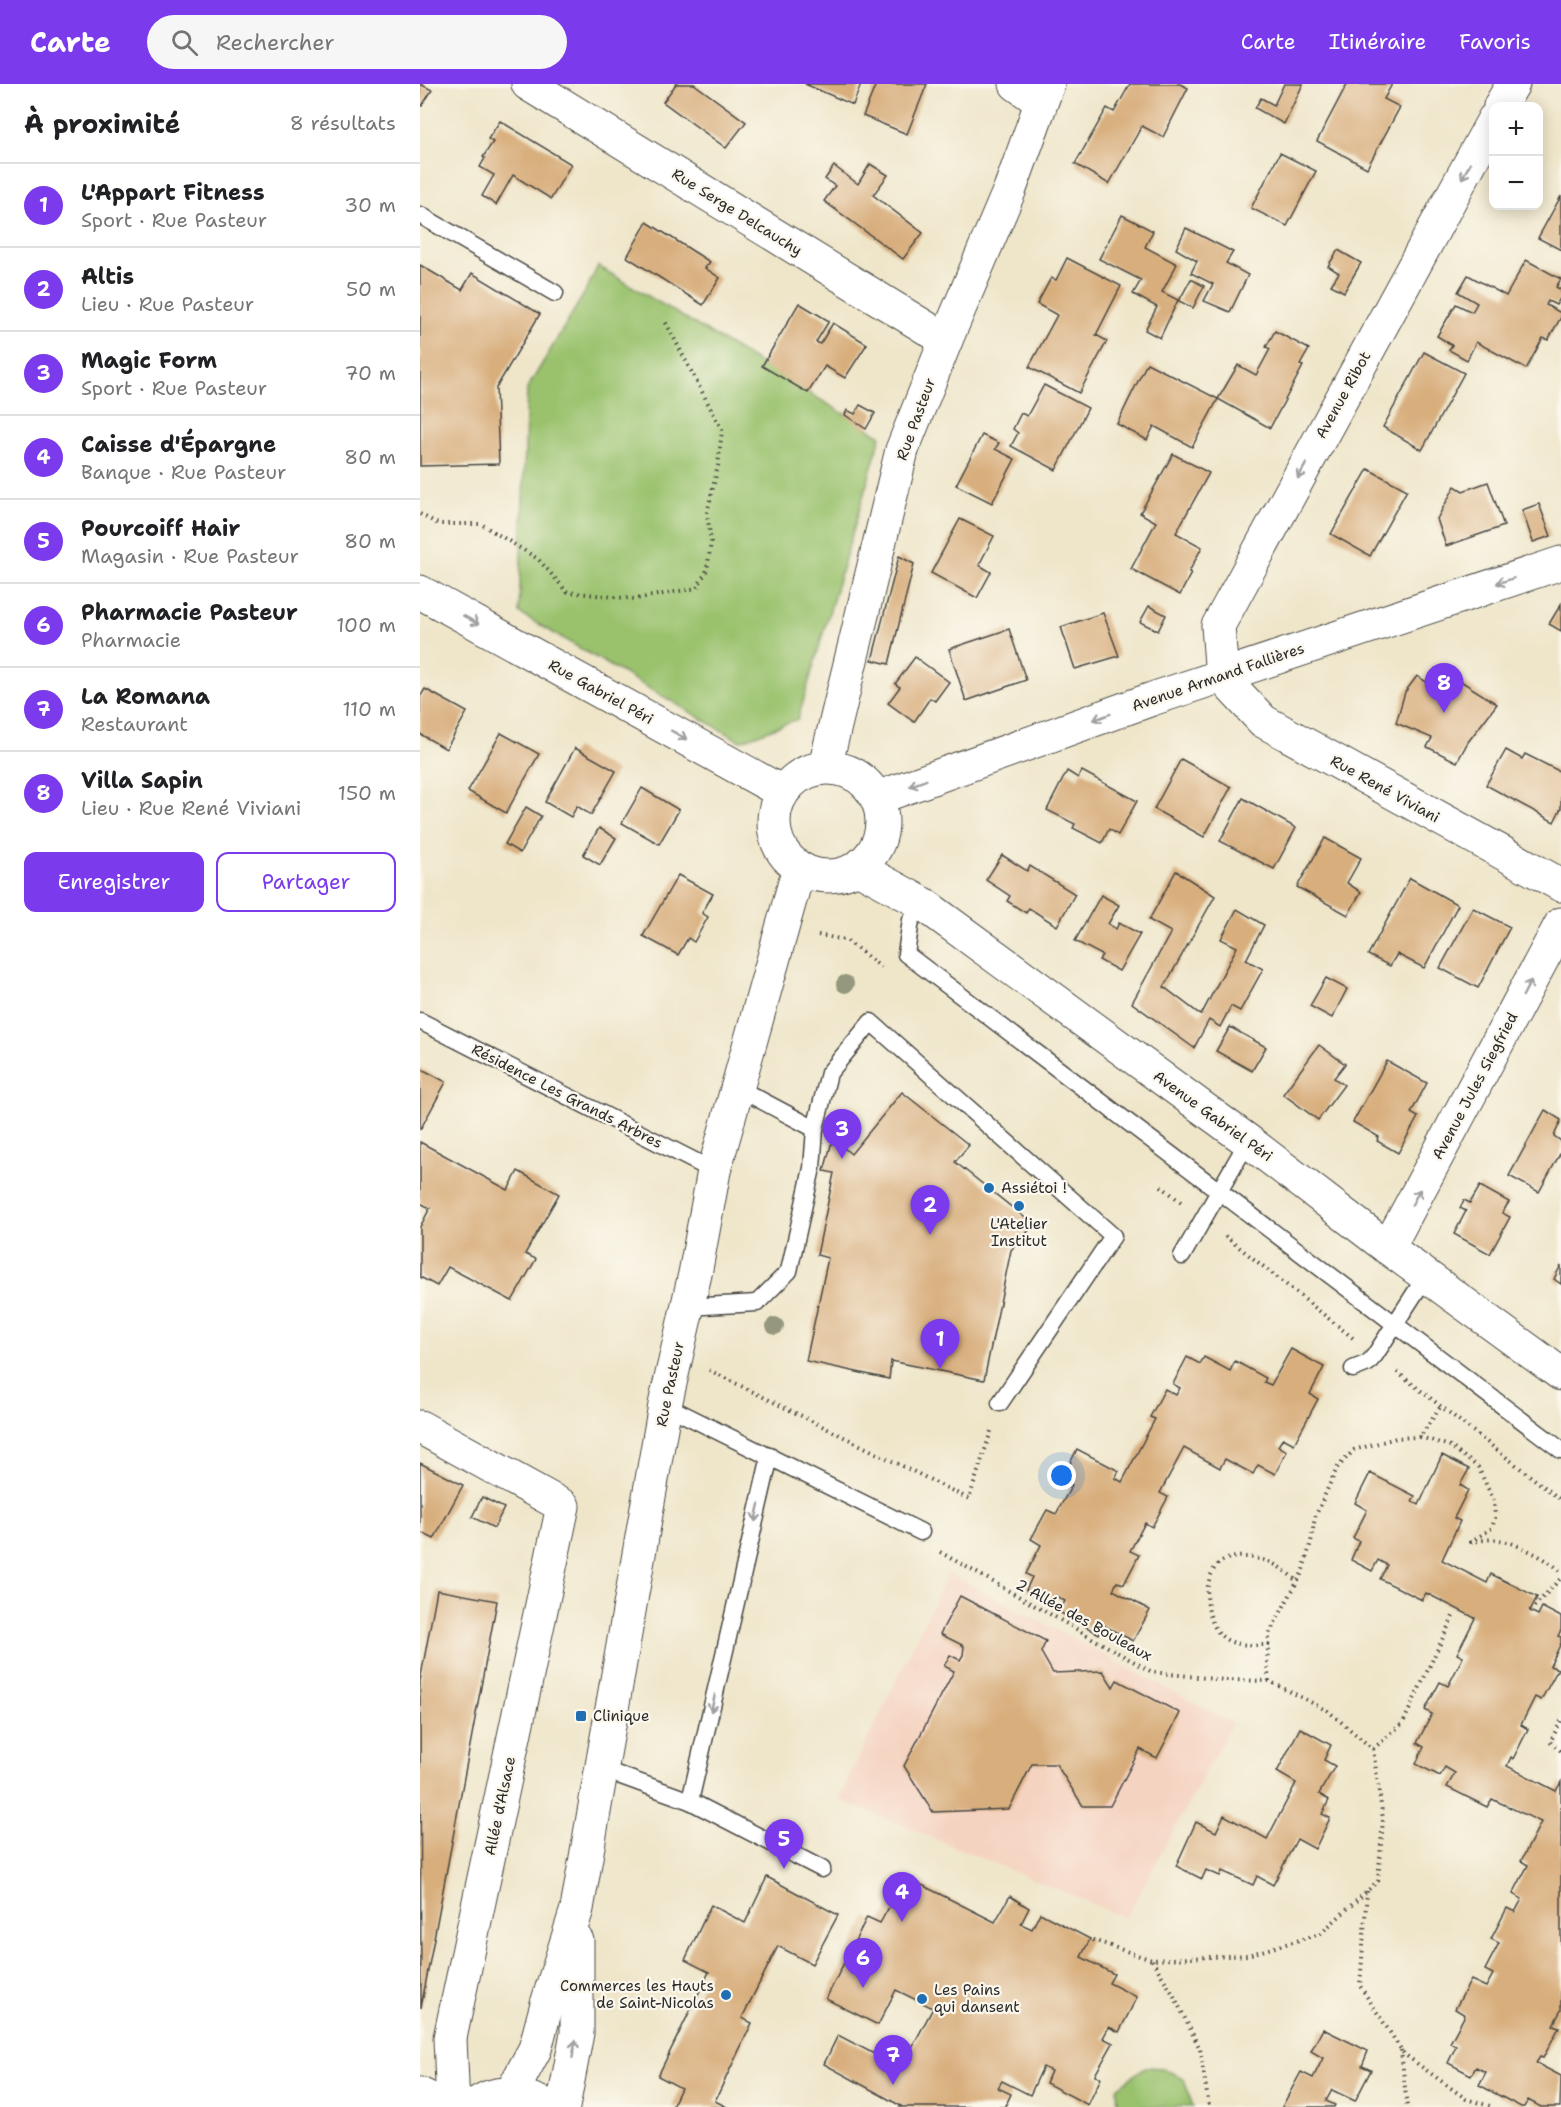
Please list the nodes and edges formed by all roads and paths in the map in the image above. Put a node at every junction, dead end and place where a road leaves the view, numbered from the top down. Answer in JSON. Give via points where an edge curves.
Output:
{"nodes":[{"id":1,"x":528,"y":84,"type":"edge"},
{"id":2,"x":1513,"y":84,"type":"edge"},
{"id":3,"x":1035,"y":90,"type":"edge"},
{"id":4,"x":1502,"y":102,"type":"edge"},
{"id":5,"x":1489,"y":128,"type":"edge"},
{"id":6,"x":420,"y":215,"type":"edge"},
{"id":7,"x":555,"y":293,"type":"dead end"},
{"id":8,"x":664,"y":319,"type":"dead end"},
{"id":9,"x":946,"y":340,"type":"junction"},
{"id":10,"x":420,"y":514,"type":"edge"},
{"id":11,"x":1561,"y":563,"type":"edge"},
{"id":12,"x":420,"y":592,"type":"edge"},
{"id":13,"x":1222,"y":676,"type":"junction"},
{"id":14,"x":825,"y":767,"type":"junction"},
{"id":15,"x":782,"y":792,"type":"junction"},
{"id":16,"x":877,"y":798,"type":"junction"},
{"id":17,"x":799,"y":868,"type":"junction"},
{"id":18,"x":858,"y":868,"type":"junction"},
{"id":19,"x":1561,"y":885,"type":"edge"},
{"id":20,"x":922,"y":903,"type":"junction"},
{"id":21,"x":1561,"y":924,"type":"edge"},
{"id":22,"x":781,"y":930,"type":"junction"},
{"id":23,"x":884,"y":969,"type":"dead end"},
{"id":24,"x":420,"y":1021,"type":"edge"},
{"id":25,"x":736,"y":1087,"type":"junction"},
{"id":26,"x":815,"y":1129,"type":"junction"},
{"id":27,"x":1248,"y":1141,"type":"junction"},
{"id":28,"x":714,"y":1171,"type":"junction"},
{"id":29,"x":1156,"y":1182,"type":"dead end"},
{"id":30,"x":1220,"y":1190,"type":"junction"},
{"id":31,"x":1203,"y":1219,"type":"junction"},
{"id":32,"x":1388,"y":1248,"type":"junction"},
{"id":33,"x":1182,"y":1256,"type":"dead end"},
{"id":34,"x":1426,"y":1276,"type":"junction"},
{"id":35,"x":687,"y":1307,"type":"junction"},
{"id":36,"x":1396,"y":1324,"type":"junction"},
{"id":37,"x":676,"y":1354,"type":"junction"},
{"id":38,"x":1375,"y":1355,"type":"junction"},
{"id":39,"x":1353,"y":1369,"type":"dead end"},
{"id":40,"x":1561,"y":1374,"type":"edge"},
{"id":41,"x":1000,"y":1402,"type":"joint"},
{"id":42,"x":665,"y":1405,"type":"junction"},
{"id":43,"x":1441,"y":1406,"type":"junction"},
{"id":44,"x":420,"y":1427,"type":"edge"},
{"id":45,"x":1420,"y":1437,"type":"junction"},
{"id":46,"x":1561,"y":1450,"type":"edge"},
{"id":47,"x":770,"y":1456,"type":"junction"},
{"id":48,"x":1561,"y":1500,"type":"edge"},
{"id":49,"x":921,"y":1532,"type":"dead end"},
{"id":50,"x":936,"y":1550,"type":"dead end"},
{"id":51,"x":1561,"y":1572,"type":"edge"},
{"id":52,"x":1561,"y":1578,"type":"edge"},
{"id":53,"x":1298,"y":1581,"type":"junction"},
{"id":54,"x":1530,"y":1611,"type":"dead end"},
{"id":55,"x":1454,"y":1614,"type":"dead end"},
{"id":56,"x":1269,"y":1645,"type":"junction"},
{"id":57,"x":1269,"y":1681,"type":"junction"},
{"id":58,"x":1561,"y":1720,"type":"edge"},
{"id":59,"x":1373,"y":1749,"type":"junction"},
{"id":60,"x":1561,"y":1751,"type":"edge"},
{"id":61,"x":602,"y":1769,"type":"junction"},
{"id":62,"x":690,"y":1801,"type":"junction"},
{"id":63,"x":822,"y":1869,"type":"dead end"},
{"id":64,"x":1367,"y":1890,"type":"junction"},
{"id":65,"x":577,"y":1909,"type":"junction"},
{"id":66,"x":1090,"y":1939,"type":"dead end"},
{"id":67,"x":1152,"y":1960,"type":"junction"},
{"id":68,"x":1401,"y":2050,"type":"junction"},
{"id":69,"x":420,"y":2094,"type":"edge"},
{"id":70,"x":511,"y":2094,"type":"junction"},
{"id":71,"x":1490,"y":2106,"type":"edge"},
{"id":72,"x":447,"y":2107,"type":"edge"},
{"id":73,"x":453,"y":2107,"type":"edge"},
{"id":74,"x":473,"y":2107,"type":"edge"},
{"id":75,"x":547,"y":2107,"type":"edge"},
{"id":76,"x":563,"y":2107,"type":"edge"},
{"id":77,"x":1209,"y":2107,"type":"edge"},
{"id":78,"x":1407,"y":2107,"type":"edge"}],
"edges":[{"from":1,"to":9,"type":"street","name":"Rue Serge Delcauchy"},
{"from":2,"to":4,"type":"street"},
{"from":3,"to":9,"type":"street","name":"Rue Pasteur","via":[[1010,189]]},
{"from":5,"to":13,"type":"street","name":"Avenue Ribot","one_way":true,"via":[[1218,626]]},
{"from":6,"to":7,"type":"lane"},
{"from":8,"to":10,"type":"path","via":[[722,430],[708,513],[708,570],[697,588],[635,599],[567,592],[538,559],[481,524],[438,524]]},
{"from":9,"to":14,"type":"street","name":"Rue Pasteur","via":[[902,450]]},
{"from":11,"to":13,"type":"street","name":"Avenue Armand Fallières","one_way":true},
{"from":12,"to":15,"type":"street","name":"Rue Gabriel Péri","one_way":true},
{"from":13,"to":16,"type":"street","name":"Avenue Armand Fallières","one_way":true},
{"from":13,"to":19,"type":"street","name":"Rue René Viviani","via":[[1263,721]]},
{"from":14,"to":15,"type":"street","via":[[808,771]]},
{"from":14,"to":16,"type":"street","via":[[850,771]]},
{"from":15,"to":17,"type":"street","via":[[775,808],[777,842]]},
{"from":16,"to":18,"type":"street","via":[[883,829],[870,857]]},
{"from":17,"to":18,"type":"street","via":[[829,876]]},
{"from":17,"to":22,"type":"street","name":"Rue Pasteur"},
{"from":18,"to":20,"type":"street","name":"Avenue Gabriel Péri"},
{"from":20,"to":27,"type":"street","name":"Avenue Gabriel Péri"},
{"from":20,"to":30,"type":"lane","via":[[911,920],[906,954]]},
{"from":32,"to":21,"type":"street","name":"Avenue Jules Siegfried","one_way":true},
{"from":22,"to":23,"type":"path","via":[[846,940]]},
{"from":22,"to":25,"type":"street","name":"Rue Pasteur"},
{"from":24,"to":28,"type":"lane","name":"Résidence Les Grands Arbres"},
{"from":25,"to":26,"type":"lane"},
{"from":25,"to":28,"type":"street","name":"Rue Pasteur"},
{"from":26,"to":35,"type":"lane","via":[[812,1168],[789,1271],[756,1303]]},
{"from":26,"to":41,"type":"lane","via":[[829,1073],[871,1022],[1113,1236]]},
{"from":27,"to":30,"type":"lane"},
{"from":27,"to":32,"type":"street","name":"Avenue Gabriel Péri"},
{"from":28,"to":35,"type":"street","name":"Rue Pasteur"},
{"from":29,"to":31,"type":"path"},
{"from":30,"to":31,"type":"lane"},
{"from":30,"to":36,"type":"lane"},
{"from":31,"to":33,"type":"lane"},
{"from":31,"to":38,"type":"path"},
{"from":32,"to":34,"type":"street","name":"Avenue Gabriel Péri"},
{"from":34,"to":36,"type":"lane"},
{"from":34,"to":40,"type":"street","name":"Avenue Gabriel Péri"},
{"from":35,"to":37,"type":"street","name":"Rue Pasteur"},
{"from":36,"to":38,"type":"lane"},
{"from":36,"to":46,"type":"lane"},
{"from":37,"to":41,"type":"path","via":[[969,1499]]},
{"from":37,"to":42,"type":"street","name":"Rue Pasteur"},
{"from":38,"to":39,"type":"lane"},
{"from":38,"to":43,"type":"path"},
{"from":42,"to":47,"type":"lane"},
{"from":42,"to":61,"type":"street","name":"Rue Pasteur"},
{"from":43,"to":45,"type":"path"},
{"from":43,"to":48,"type":"path"},
{"from":44,"to":73,"type":"street","name":"Allée d'Alsace","via":[[563,1506],[450,2038]]},
{"from":45,"to":51,"type":"path","via":[[1450,1446],[1478,1467],[1494,1501],[1495,1518],[1492,1528],[1471,1542],[1498,1539],[1555,1564]]},
{"from":45,"to":53,"type":"path","via":[[1396,1438],[1354,1450],[1337,1468],[1315,1516]]},
{"from":47,"to":49,"type":"lane"},
{"from":47,"to":62,"type":"lane","one_way":true},
{"from":50,"to":57,"type":"path","name":"2 Allée des Bouleaux","via":[[1152,1672]]},
{"from":52,"to":54,"type":"path"},
{"from":53,"to":56,"type":"path","via":[[1269,1634]]},
{"from":53,"to":56,"type":"path","via":[[1278,1566],[1249,1558],[1221,1562],[1210,1576],[1207,1601],[1214,1625],[1227,1640]]},
{"from":55,"to":59,"type":"path","via":[[1403,1723]]},
{"from":56,"to":57,"type":"path"},
{"from":57,"to":59,"type":"path","name":"2 Allée des Bouleaux","via":[[1328,1711]]},
{"from":58,"to":60,"type":"path","via":[[1550,1742]]},
{"from":59,"to":64,"type":"path","via":[[1383,1819],[1377,1881]]},
{"from":61,"to":62,"type":"lane"},
{"from":61,"to":65,"type":"street","name":"Rue Pasteur"},
{"from":62,"to":63,"type":"lane"},
{"from":64,"to":67,"type":"path","via":[[1320,1934],[1248,1955]]},
{"from":64,"to":68,"type":"path","via":[[1360,1986]]},
{"from":65,"to":70,"type":"street","name":"Rue Pasteur","via":[[535,2049]]},
{"from":76,"to":65,"type":"street","name":"Rue Pasteur","one_way":true,"via":[[577,2033]]},
{"from":66,"to":67,"type":"path"},
{"from":67,"to":77,"type":"path","via":[[1200,2049]]},
{"from":68,"to":71,"type":"path","via":[[1466,2099]]},
{"from":68,"to":78,"type":"path"},
{"from":69,"to":72,"type":"street"},
{"from":70,"to":74,"type":"street","via":[[493,2096]]},
{"from":70,"to":75,"type":"street","via":[[531,2097]]}]}
